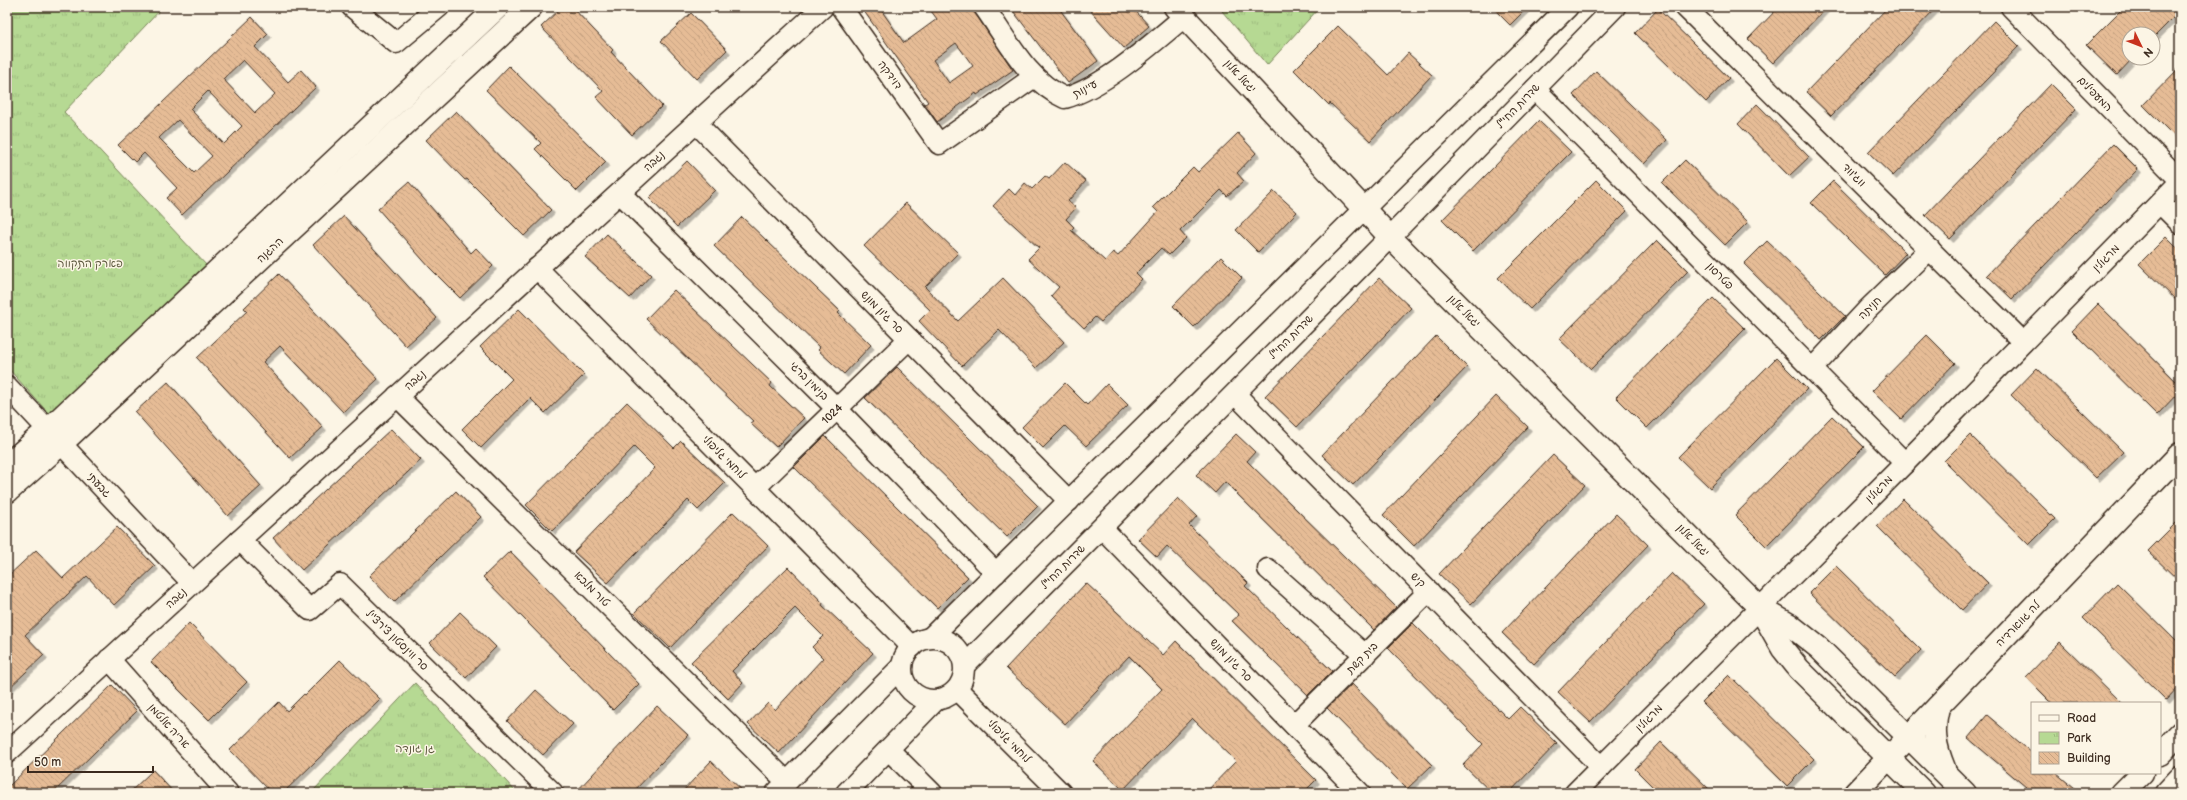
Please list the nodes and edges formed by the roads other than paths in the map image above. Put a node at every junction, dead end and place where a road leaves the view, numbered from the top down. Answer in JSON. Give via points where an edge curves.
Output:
{"nodes":[{"id":1,"x":352,"y":7,"type":"edge"},
{"id":2,"x":439,"y":7,"type":"edge"},
{"id":3,"x":498,"y":7,"type":"edge"},
{"id":4,"x":531,"y":7,"type":"edge"},
{"id":5,"x":823,"y":7,"type":"edge"},
{"id":6,"x":841,"y":7,"type":"edge"},
{"id":7,"x":984,"y":7,"type":"edge"},
{"id":8,"x":1568,"y":7,"type":"edge"},
{"id":9,"x":1616,"y":7,"type":"edge"},
{"id":10,"x":1685,"y":7,"type":"edge"},
{"id":11,"x":2011,"y":7,"type":"edge"},
{"id":12,"x":1180,"y":12,"type":"edge"},
{"id":13,"x":1034,"y":77,"type":"junction"},
{"id":14,"x":1535,"y":89,"type":"junction"},
{"id":15,"x":696,"y":123,"type":"junction"},
{"id":16,"x":2180,"y":181,"type":"edge"},
{"id":17,"x":620,"y":193,"type":"junction"},
{"id":18,"x":2160,"y":203,"type":"junction"},
{"id":19,"x":1364,"y":209,"type":"junction"},
{"id":20,"x":2180,"y":223,"type":"edge"},
{"id":21,"x":1390,"y":237,"type":"junction"},
{"id":22,"x":1930,"y":249,"type":"junction"},
{"id":23,"x":538,"y":268,"type":"junction"},
{"id":24,"x":909,"y":339,"type":"junction"},
{"id":25,"x":2023,"y":342,"type":"junction"},
{"id":26,"x":1812,"y":369,"type":"junction"},
{"id":27,"x":7,"y":386,"type":"edge"},
{"id":28,"x":1235,"y":394,"type":"junction"},
{"id":29,"x":397,"y":396,"type":"junction"},
{"id":30,"x":837,"y":409,"type":"junction"},
{"id":31,"x":54,"y":437,"type":"junction"},
{"id":32,"x":2180,"y":454,"type":"edge"},
{"id":33,"x":1905,"y":463,"type":"junction"},
{"id":34,"x":7,"y":465,"type":"edge"},
{"id":35,"x":755,"y":488,"type":"junction"},
{"id":36,"x":7,"y":492,"type":"edge"},
{"id":37,"x":1069,"y":501,"type":"junction"},
{"id":38,"x":1102,"y":528,"type":"junction"},
{"id":39,"x":240,"y":540,"type":"junction"},
{"id":40,"x":1268,"y":570,"type":"dead end"},
{"id":41,"x":996,"y":573,"type":"junction"},
{"id":42,"x":192,"y":583,"type":"junction"},
{"id":43,"x":1429,"y":591,"type":"junction"},
{"id":44,"x":1759,"y":607,"type":"junction"},
{"id":45,"x":930,"y":638,"type":"junction"},
{"id":46,"x":912,"y":647,"type":"junction"},
{"id":47,"x":1365,"y":655,"type":"junction"},
{"id":48,"x":109,"y":660,"type":"junction"},
{"id":49,"x":902,"y":666,"type":"junction"},
{"id":50,"x":965,"y":666,"type":"junction"},
{"id":51,"x":958,"y":690,"type":"junction"},
{"id":52,"x":935,"y":701,"type":"junction"},
{"id":53,"x":1938,"y":707,"type":"junction"},
{"id":54,"x":1294,"y":725,"type":"junction"},
{"id":55,"x":1862,"y":733,"type":"junction"},
{"id":56,"x":2180,"y":733,"type":"edge"},
{"id":57,"x":1909,"y":737,"type":"junction"},
{"id":58,"x":889,"y":750,"type":"junction"},
{"id":59,"x":7,"y":753,"type":"edge"},
{"id":60,"x":2161,"y":753,"type":"edge"},
{"id":61,"x":1888,"y":759,"type":"junction"},
{"id":62,"x":1601,"y":767,"type":"junction"},
{"id":63,"x":1946,"y":773,"type":"junction"},
{"id":64,"x":2141,"y":774,"type":"edge"},
{"id":65,"x":2180,"y":778,"type":"edge"},
{"id":66,"x":782,"y":788,"type":"edge"},
{"id":67,"x":1859,"y":789,"type":"edge"},
{"id":68,"x":1922,"y":790,"type":"edge"},
{"id":69,"x":228,"y":793,"type":"edge"},
{"id":70,"x":553,"y":793,"type":"edge"},
{"id":71,"x":846,"y":793,"type":"edge"},
{"id":72,"x":932,"y":793,"type":"edge"},
{"id":73,"x":1061,"y":793,"type":"edge"},
{"id":74,"x":1360,"y":793,"type":"edge"},
{"id":75,"x":1575,"y":793,"type":"edge"},
{"id":76,"x":1965,"y":793,"type":"edge"},
{"id":77,"x":2122,"y":793,"type":"edge"},
{"id":78,"x":2166,"y":793,"type":"edge"}],
"edges":[{"from":1,"to":2,"type":"street","via":[[396,43]]},
{"from":3,"to":31,"type":"street","name":"ההגנה"},
{"from":4,"to":31,"type":"street","name":"ההגנה"},
{"from":5,"to":15,"type":"street","name":"נגבה"},
{"from":6,"to":13,"type":"street","name":"דוידקה","via":[[938,144]]},
{"from":7,"to":13,"type":"street","name":"עיינות"},
{"from":8,"to":19,"type":"street"},
{"from":9,"to":14,"type":"street","name":"שדרות החי\"ל"},
{"from":10,"to":22,"type":"street","name":"ווג'ווד"},
{"from":11,"to":16,"type":"street","name":"המעפילים"},
{"from":12,"to":13,"type":"street","name":"עיינות","via":[[1143,51],[1075,95],[1065,98],[1053,93]]},
{"from":12,"to":19,"type":"street","name":"יגאל אלון"},
{"from":14,"to":21,"type":"street","name":"שדרות החי\"ל"},
{"from":14,"to":26,"type":"street","name":"פטרסון"},
{"from":15,"to":17,"type":"street","name":"נגבה"},
{"from":15,"to":24,"type":"street","name":"סר ג'ון מונש"},
{"from":16,"to":18,"type":"street","name":"מרגולין"},
{"from":17,"to":23,"type":"street","name":"נגבה"},
{"from":17,"to":30,"type":"street","name":"בנימין ברגי"},
{"from":18,"to":20,"type":"street"},
{"from":18,"to":25,"type":"street","name":"מרגולין"},
{"from":19,"to":21,"type":"street","name":"יגאל אלון"},
{"from":19,"to":37,"type":"street"},
{"from":21,"to":28,"type":"street","name":"שדרות החי\"ל"},
{"from":21,"to":44,"type":"street","name":"יגאל אלון"},
{"from":22,"to":25,"type":"street","name":"ווג'ווד"},
{"from":22,"to":26,"type":"street","name":"חניתה","via":[[1867,310]]},
{"from":23,"to":29,"type":"street","name":"נגבה"},
{"from":23,"to":35,"type":"street","name":"לוחמי גליפולי"},
{"from":24,"to":30,"type":"street","name":"1024"},
{"from":24,"to":37,"type":"street","name":"סר ג'ון מונש"},
{"from":25,"to":33,"type":"street","name":"מרגולין"},
{"from":26,"to":33,"type":"street","name":"פטרסון"},
{"from":27,"to":31,"type":"street","name":"גבעתי"},
{"from":28,"to":38,"type":"street","name":"שדרות החי\"ל"},
{"from":28,"to":43,"type":"street","name":"קיש"},
{"from":29,"to":39,"type":"street","name":"נגבה"},
{"from":29,"to":66,"type":"street","name":"טור מלכא"},
{"from":30,"to":35,"type":"street","name":"1024"},
{"from":30,"to":41,"type":"street","name":"בנימין ברגי"},
{"from":31,"to":34,"type":"street","name":"ההגנה"},
{"from":31,"to":36,"type":"street","name":"ההגנה"},
{"from":31,"to":42,"type":"street","name":"גבעתי"},
{"from":32,"to":53,"type":"street","name":"לה גווארדיה"},
{"from":33,"to":44,"type":"street","name":"מרגולין"},
{"from":35,"to":46,"type":"street","name":"לוחמי גליפולי"},
{"from":37,"to":41,"type":"street"},
{"from":38,"to":50,"type":"street","name":"שדרות החי\"ל"},
{"from":38,"to":54,"type":"street","name":"סר ג'ון מונש"},
{"from":39,"to":42,"type":"street","name":"נגבה"},
{"from":39,"to":70,"type":"street","name":"סר ווינסטון צ'רצ'יל","via":[[310,610],[340,584]]},
{"from":40,"to":47,"type":"street"},
{"from":41,"to":45,"type":"street"},
{"from":42,"to":48,"type":"street","name":"נגבה"},
{"from":43,"to":47,"type":"street","name":"בית קשת"},
{"from":43,"to":62,"type":"street","name":"קיש"},
{"from":44,"to":55,"type":"street","name":"יגאל אלון","via":[[1779,643],[1799,669]]},
{"from":44,"to":57,"type":"street","name":"יגאל אלון","via":[[1790,625],[1819,648]]},
{"from":44,"to":62,"type":"street","name":"מרגולין"},
{"from":45,"to":46,"type":"street"},
{"from":45,"to":50,"type":"street","via":[[948,641],[960,652]]},
{"from":46,"to":49,"type":"street","via":[[906,653]]},
{"from":47,"to":54,"type":"street","name":"בית קשת"},
{"from":48,"to":59,"type":"street","name":"נגבה"},
{"from":48,"to":69,"type":"street","name":"אריה אלטמן"},
{"from":49,"to":52,"type":"street","via":[[906,686],[913,694]]},
{"from":49,"to":66,"type":"street"},
{"from":50,"to":51,"type":"street"},
{"from":51,"to":52,"type":"street","via":[[946,698]]},
{"from":51,"to":73,"type":"street","name":"לוחמי גליפולי"},
{"from":52,"to":58,"type":"street"},
{"from":53,"to":57,"type":"street","name":"לה גווארדיה"},
{"from":53,"to":63,"type":"street","via":[[1933,728],[1934,740]]},
{"from":54,"to":74,"type":"street","name":"סר ג'ון מונש"},
{"from":55,"to":61,"type":"street","name":"יגאל אלון"},
{"from":55,"to":67,"type":"street","via":[[1868,753]]},
{"from":56,"to":60,"type":"street"},
{"from":57,"to":61,"type":"street","name":"לה גווארדיה"},
{"from":57,"to":63,"type":"street","name":"יגאל אלון"},
{"from":58,"to":71,"type":"street"},
{"from":58,"to":72,"type":"street"},
{"from":61,"to":67,"type":"street","name":"לה גווארדיה"},
{"from":61,"to":68,"type":"street","name":"יגאל אלון"},
{"from":62,"to":75,"type":"street","name":"מרגולין"},
{"from":63,"to":76,"type":"street","name":"יגאל אלון"},
{"from":64,"to":77,"type":"street"},
{"from":65,"to":78,"type":"street"},
{"from":67,"to":68,"type":"street","via":[[1893,779]]}]}
